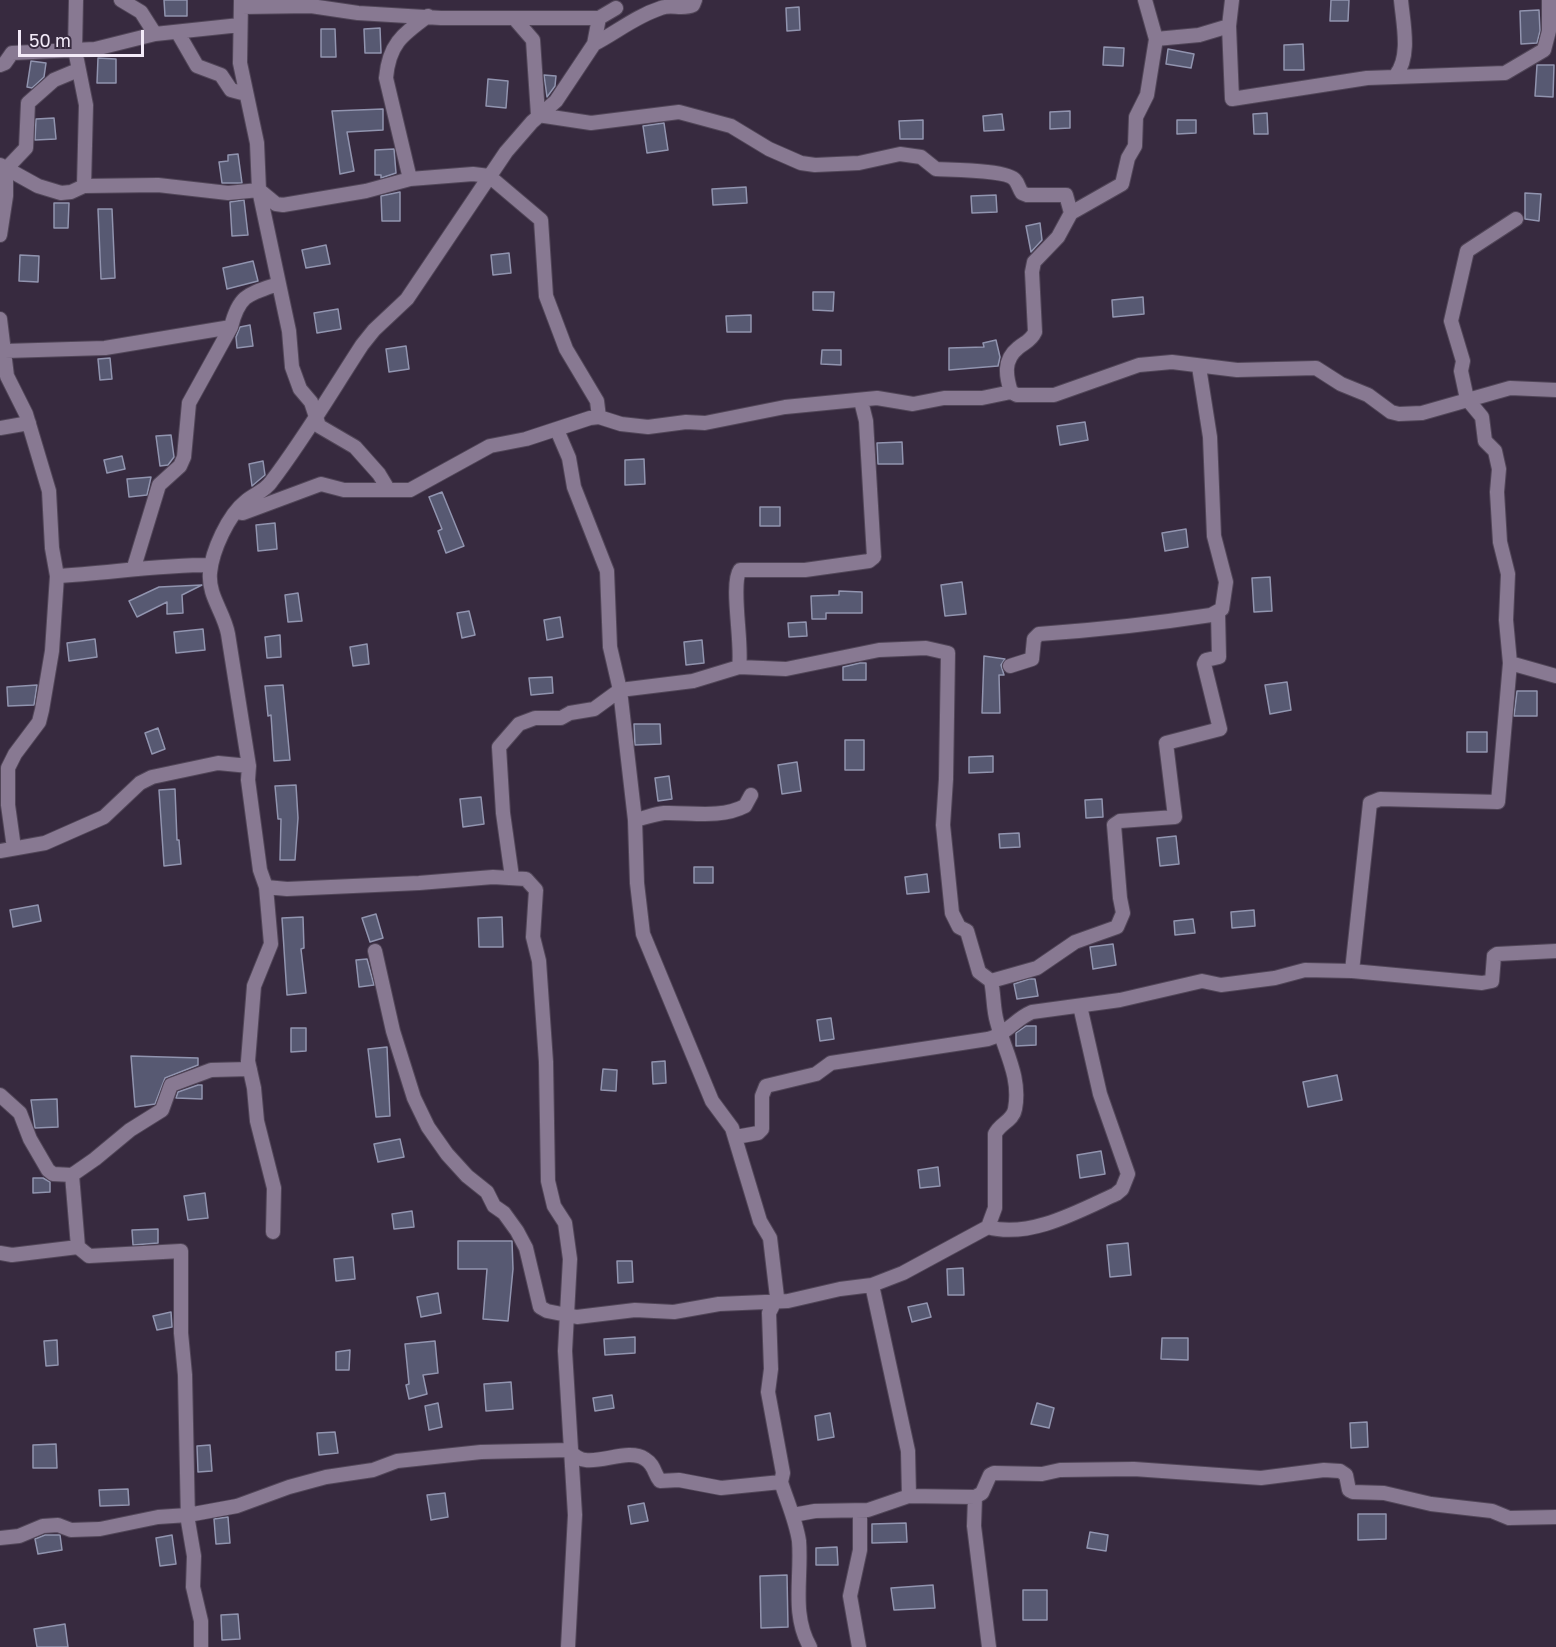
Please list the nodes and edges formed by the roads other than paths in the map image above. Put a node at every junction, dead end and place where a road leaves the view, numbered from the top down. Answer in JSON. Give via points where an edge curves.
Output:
{"nodes":[{"id":1,"x":76,"y":0,"type":"edge"},
{"id":2,"x":121,"y":0,"type":"edge"},
{"id":3,"x":695,"y":0,"type":"edge"},
{"id":4,"x":1145,"y":0,"type":"edge"},
{"id":5,"x":1232,"y":0,"type":"edge"},
{"id":6,"x":1401,"y":0,"type":"edge"},
{"id":7,"x":1549,"y":0,"type":"edge"},
{"id":8,"x":241,"y":4,"type":"edge"},
{"id":9,"x":618,"y":4,"type":"edge"},
{"id":10,"x":428,"y":16,"type":"junction"},
{"id":11,"x":514,"y":18,"type":"junction"},
{"id":12,"x":599,"y":18,"type":"junction"},
{"id":13,"x":632,"y":20,"type":"junction"},
{"id":14,"x":240,"y":25,"type":"junction"},
{"id":15,"x":1229,"y":26,"type":"junction"},
{"id":16,"x":178,"y":33,"type":"junction"},
{"id":17,"x":155,"y":34,"type":"junction"},
{"id":18,"x":1155,"y":39,"type":"junction"},
{"id":19,"x":594,"y":44,"type":"junction"},
{"id":20,"x":75,"y":50,"type":"junction"},
{"id":21,"x":0,"y":65,"type":"edge"},
{"id":22,"x":78,"y":70,"type":"junction"},
{"id":23,"x":1402,"y":72,"type":"junction"},
{"id":24,"x":246,"y":94,"type":"junction"},
{"id":25,"x":538,"y":116,"type":"junction"},
{"id":26,"x":3,"y":167,"type":"edge"},
{"id":27,"x":489,"y":176,"type":"junction"},
{"id":28,"x":410,"y":179,"type":"junction"},
{"id":29,"x":84,"y":186,"type":"junction"},
{"id":30,"x":259,"y":190,"type":"junction"},
{"id":31,"x":1071,"y":213,"type":"junction"},
{"id":32,"x":1516,"y":219,"type":"dead end"},
{"id":33,"x":0,"y":235,"type":"edge"},
{"id":34,"x":278,"y":284,"type":"junction"},
{"id":35,"x":0,"y":318,"type":"edge"},
{"id":36,"x":231,"y":327,"type":"junction"},
{"id":37,"x":4,"y":351,"type":"junction"},
{"id":38,"x":1198,"y":367,"type":"junction"},
{"id":39,"x":1556,"y":390,"type":"edge"},
{"id":40,"x":1011,"y":392,"type":"junction"},
{"id":41,"x":1467,"y":399,"type":"junction"},
{"id":42,"x":861,"y":401,"type":"junction"},
{"id":43,"x":314,"y":417,"type":"junction"},
{"id":44,"x":599,"y":417,"type":"junction"},
{"id":45,"x":29,"y":423,"type":"junction"},
{"id":46,"x":0,"y":428,"type":"edge"},
{"id":47,"x":557,"y":430,"type":"junction"},
{"id":48,"x":388,"y":489,"type":"junction"},
{"id":49,"x":237,"y":512,"type":"junction"},
{"id":50,"x":211,"y":565,"type":"junction"},
{"id":51,"x":134,"y":567,"type":"junction"},
{"id":52,"x":57,"y":576,"type":"junction"},
{"id":53,"x":1218,"y":613,"type":"junction"},
{"id":54,"x":1510,"y":663,"type":"junction"},
{"id":55,"x":1010,"y":666,"type":"dead end"},
{"id":56,"x":740,"y":667,"type":"junction"},
{"id":57,"x":1556,"y":676,"type":"edge"},
{"id":58,"x":620,"y":690,"type":"junction"},
{"id":59,"x":249,"y":766,"type":"junction"},
{"id":60,"x":751,"y":795,"type":"dead end"},
{"id":61,"x":635,"y":820,"type":"junction"},
{"id":62,"x":7,"y":849,"type":"edge"},
{"id":63,"x":512,"y":877,"type":"junction"},
{"id":64,"x":266,"y":887,"type":"junction"},
{"id":65,"x":375,"y":951,"type":"dead end"},
{"id":66,"x":1556,"y":951,"type":"edge"},
{"id":67,"x":1352,"y":971,"type":"junction"},
{"id":68,"x":991,"y":981,"type":"junction"},
{"id":69,"x":1080,"y":1006,"type":"junction"},
{"id":70,"x":1001,"y":1036,"type":"junction"},
{"id":71,"x":250,"y":1069,"type":"junction"},
{"id":72,"x":0,"y":1095,"type":"edge"},
{"id":73,"x":736,"y":1137,"type":"junction"},
{"id":74,"x":72,"y":1175,"type":"junction"},
{"id":75,"x":988,"y":1227,"type":"junction"},
{"id":76,"x":273,"y":1232,"type":"dead end"},
{"id":77,"x":78,"y":1247,"type":"junction"},
{"id":78,"x":0,"y":1253,"type":"edge"},
{"id":79,"x":872,"y":1285,"type":"junction"},
{"id":80,"x":775,"y":1304,"type":"junction"},
{"id":81,"x":566,"y":1313,"type":"junction"},
{"id":82,"x":570,"y":1450,"type":"junction"},
{"id":83,"x":781,"y":1482,"type":"junction"},
{"id":84,"x":909,"y":1496,"type":"junction"},
{"id":85,"x":975,"y":1497,"type":"junction"},
{"id":86,"x":860,"y":1511,"type":"junction"},
{"id":87,"x":188,"y":1515,"type":"junction"},
{"id":88,"x":793,"y":1515,"type":"junction"},
{"id":89,"x":1556,"y":1517,"type":"edge"},
{"id":90,"x":0,"y":1538,"type":"edge"},
{"id":91,"x":201,"y":1647,"type":"edge"},
{"id":92,"x":568,"y":1647,"type":"edge"},
{"id":93,"x":810,"y":1647,"type":"edge"},
{"id":94,"x":859,"y":1647,"type":"edge"},
{"id":95,"x":989,"y":1647,"type":"edge"}],
"edges":[{"from":1,"to":20,"type":"street"},
{"from":2,"to":17,"type":"street","via":[[141,12]]},
{"from":3,"to":13,"type":"street","via":[[689,7],[664,7]]},
{"from":4,"to":18,"type":"street"},
{"from":5,"to":15,"type":"street"},
{"from":6,"to":23,"type":"street"},
{"from":7,"to":23,"type":"street","via":[[1548,42],[1534,58],[1505,73],[1447,76]]},
{"from":8,"to":10,"type":"street"},
{"from":8,"to":14,"type":"street"},
{"from":9,"to":12,"type":"street"},
{"from":9,"to":13,"type":"street"},
{"from":10,"to":11,"type":"street"},
{"from":10,"to":28,"type":"street","via":[[392,47],[387,62],[386,78]]},
{"from":11,"to":12,"type":"street"},
{"from":11,"to":25,"type":"street","via":[[533,40]]},
{"from":12,"to":19,"type":"street"},
{"from":13,"to":19,"type":"street"},
{"from":14,"to":16,"type":"street"},
{"from":14,"to":24,"type":"street","via":[[240,63]]},
{"from":15,"to":18,"type":"street","via":[[1199,35]]},
{"from":15,"to":23,"type":"street","via":[[1232,99]]},
{"from":16,"to":17,"type":"street"},
{"from":16,"to":24,"type":"street","via":[[197,66],[221,75],[231,90]]},
{"from":17,"to":20,"type":"street"},
{"from":18,"to":31,"type":"street","via":[[1147,95],[1136,117],[1135,146],[1122,184]]},
{"from":19,"to":25,"type":"street","via":[[555,101]]},
{"from":20,"to":21,"type":"street","via":[[12,53]]},
{"from":20,"to":22,"type":"street"},
{"from":22,"to":26,"type":"street","via":[[54,80],[28,103],[26,148]]},
{"from":22,"to":29,"type":"street","via":[[86,105]]},
{"from":24,"to":30,"type":"street","via":[[256,143]]},
{"from":25,"to":27,"type":"street"},
{"from":25,"to":31,"type":"street","via":[[591,123],[679,112],[731,126],[801,164],[859,163],[900,154],[921,157],[936,169],[1003,173],[1016,180],[1026,195],[1066,195]]},
{"from":26,"to":29,"type":"street","via":[[38,186],[61,193]]},
{"from":26,"to":33,"type":"street","via":[[6,196]]},
{"from":27,"to":28,"type":"street"},
{"from":27,"to":43,"type":"street","via":[[407,299],[374,330]]},
{"from":27,"to":44,"type":"street","via":[[541,220],[546,296],[566,349],[597,401]]},
{"from":28,"to":30,"type":"street","via":[[283,205]]},
{"from":29,"to":30,"type":"street","via":[[158,185],[228,193]]},
{"from":30,"to":34,"type":"street"},
{"from":31,"to":40,"type":"street","via":[[1058,237],[1035,262],[1035,332],[1007,363]]},
{"from":32,"to":41,"type":"street","via":[[1466,253],[1451,321],[1463,361],[1461,371]]},
{"from":34,"to":36,"type":"street","via":[[244,298],[236,308]]},
{"from":34,"to":43,"type":"street","via":[[290,336],[292,367],[300,389],[311,402]]},
{"from":35,"to":37,"type":"street"},
{"from":36,"to":37,"type":"street","via":[[105,348]]},
{"from":36,"to":51,"type":"street","via":[[189,403],[184,457],[180,466],[159,485]]},
{"from":37,"to":45,"type":"street","via":[[7,376]]},
{"from":38,"to":40,"type":"street","via":[[1172,362],[1139,365],[1054,395]]},
{"from":38,"to":41,"type":"street","via":[[1269,371],[1316,368],[1399,414],[1422,413]]},
{"from":38,"to":53,"type":"street","via":[[1210,437],[1214,536],[1226,582]]},
{"from":39,"to":41,"type":"street","via":[[1510,388]]},
{"from":40,"to":42,"type":"street","via":[[925,403],[903,404],[878,398]]},
{"from":41,"to":54,"type":"street","via":[[1482,417],[1485,441],[1495,450],[1499,469],[1500,542],[1508,568]]},
{"from":42,"to":44,"type":"street","via":[[785,407],[705,423],[648,427]]},
{"from":42,"to":56,"type":"street","via":[[866,421],[874,557],[869,561],[805,570],[740,570],[736,579]]},
{"from":43,"to":48,"type":"street","via":[[325,431],[355,447]]},
{"from":43,"to":49,"type":"street","via":[[272,482],[244,502]]},
{"from":44,"to":47,"type":"street","via":[[569,423]]},
{"from":45,"to":46,"type":"street"},
{"from":45,"to":52,"type":"street","via":[[49,491]]},
{"from":47,"to":48,"type":"street","via":[[490,446],[410,490]]},
{"from":47,"to":58,"type":"street","via":[[569,458],[574,487],[607,571],[610,647]]},
{"from":48,"to":49,"type":"street","via":[[344,490],[321,484]]},
{"from":49,"to":50,"type":"street","via":[[218,543]]},
{"from":50,"to":51,"type":"street"},
{"from":50,"to":59,"type":"street","via":[[213,594],[227,625]]},
{"from":51,"to":52,"type":"street","via":[[100,574]]},
{"from":52,"to":62,"type":"street","via":[[52,651],[39,722],[8,768]]},
{"from":53,"to":55,"type":"street","via":[[1123,628],[1039,634],[1034,639],[1032,659]]},
{"from":53,"to":68,"type":"street","via":[[1219,657],[1204,664],[1220,729],[1166,743],[1175,817],[1120,821],[1114,825],[1123,907],[1117,927],[1075,942],[1037,968]]},
{"from":54,"to":57,"type":"street"},
{"from":54,"to":67,"type":"street","via":[[1498,802],[1380,799],[1370,803]]},
{"from":56,"to":58,"type":"street","via":[[693,681]]},
{"from":56,"to":68,"type":"street","via":[[786,669],[879,650],[926,648],[948,653],[947,769],[942,825],[952,913],[959,927],[967,931],[979,972]]},
{"from":58,"to":61,"type":"street"},
{"from":58,"to":63,"type":"street","via":[[594,709],[567,713],[561,718],[524,721],[499,744]]},
{"from":59,"to":62,"type":"street","via":[[218,762],[152,777],[140,783],[104,817],[45,843]]},
{"from":59,"to":64,"type":"street","via":[[260,870]]},
{"from":60,"to":61,"type":"street","via":[[745,806],[731,810],[656,814]]},
{"from":61,"to":73,"type":"street","via":[[643,934],[712,1101]]},
{"from":63,"to":64,"type":"street"},
{"from":63,"to":81,"type":"street","via":[[526,879],[536,891],[533,938],[540,970],[546,1062],[548,1180],[549,1194],[565,1223],[569,1243]]},
{"from":64,"to":71,"type":"street","via":[[271,944],[254,986]]},
{"from":65,"to":81,"type":"street","via":[[393,1031],[423,1117],[447,1154],[487,1192],[494,1206],[518,1231],[540,1307]]},
{"from":66,"to":67,"type":"street","via":[[1497,954],[1494,977],[1487,982]]},
{"from":67,"to":69,"type":"street","via":[[1305,970],[1221,985],[1202,981]]},
{"from":68,"to":70,"type":"street"},
{"from":69,"to":70,"type":"street","via":[[1032,1012]]},
{"from":69,"to":75,"type":"street","via":[[1100,1094],[1128,1174],[1126,1181],[1116,1194],[1042,1224],[1012,1229]]},
{"from":70,"to":73,"type":"street","via":[[850,1059],[831,1064],[816,1074],[769,1084],[762,1096],[762,1129]]},
{"from":70,"to":75,"type":"street","via":[[1014,1071],[1015,1111],[995,1134],[995,1208]]},
{"from":71,"to":74,"type":"street","via":[[211,1070],[171,1085],[162,1110]]},
{"from":71,"to":76,"type":"street","via":[[257,1121],[274,1188]]},
{"from":72,"to":74,"type":"street","via":[[20,1113],[48,1170]]},
{"from":73,"to":80,"type":"street","via":[[760,1221],[770,1238]]},
{"from":74,"to":77,"type":"street"},
{"from":75,"to":79,"type":"street","via":[[913,1268]]},
{"from":77,"to":78,"type":"street"},
{"from":77,"to":87,"type":"street","via":[[88,1256],[181,1251]]},
{"from":79,"to":80,"type":"street"},
{"from":79,"to":84,"type":"street","via":[[908,1451]]},
{"from":80,"to":81,"type":"street","via":[[719,1304],[674,1312],[635,1310],[577,1317]]},
{"from":80,"to":83,"type":"street","via":[[769,1313],[768,1392],[783,1473]]},
{"from":81,"to":82,"type":"street"},
{"from":82,"to":83,"type":"street","via":[[584,1460],[639,1456],[651,1463],[660,1481],[679,1480],[721,1488]]},
{"from":82,"to":87,"type":"street","via":[[481,1452],[397,1461],[373,1470],[289,1487],[237,1506]]},
{"from":82,"to":92,"type":"street","via":[[575,1515]]},
{"from":83,"to":88,"type":"street"},
{"from":84,"to":85,"type":"street"},
{"from":84,"to":86,"type":"street"},
{"from":85,"to":89,"type":"street","via":[[982,1493],[994,1473],[1134,1469],[1261,1478],[1324,1470],[1344,1473],[1353,1492],[1377,1491],[1412,1501],[1492,1511],[1509,1518]]},
{"from":85,"to":95,"type":"street","via":[[974,1526]]},
{"from":86,"to":88,"type":"street"},
{"from":86,"to":94,"type":"street","via":[[860,1550],[850,1596]]},
{"from":87,"to":90,"type":"street","via":[[158,1516],[100,1529],[71,1530],[53,1524]]},
{"from":87,"to":91,"type":"street"},
{"from":88,"to":93,"type":"street","via":[[798,1539],[801,1631]]}]}
